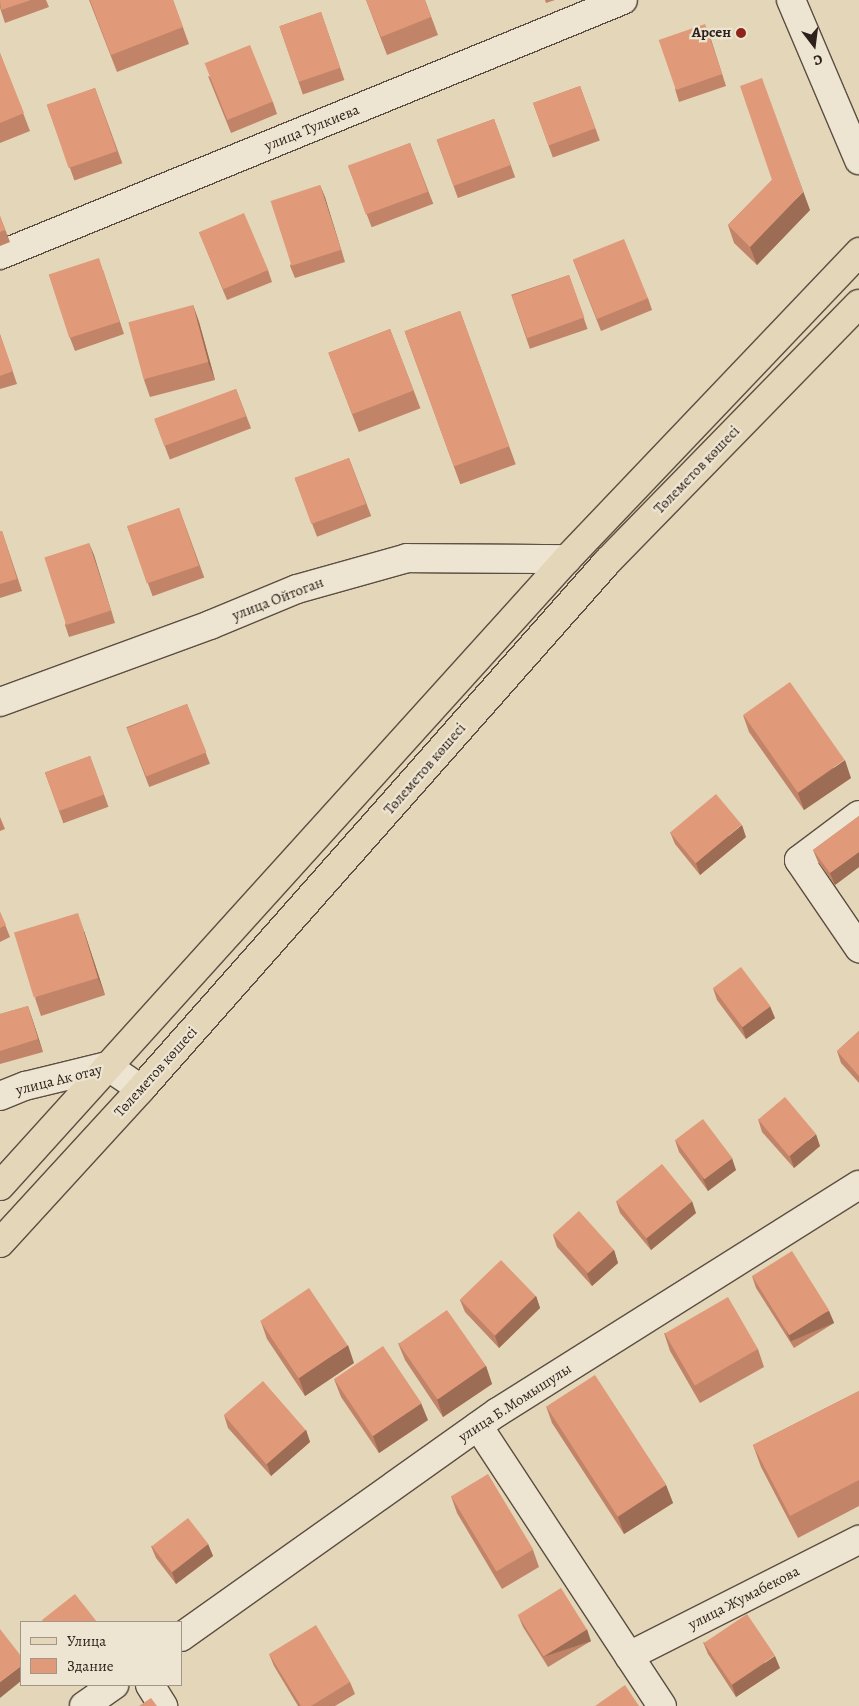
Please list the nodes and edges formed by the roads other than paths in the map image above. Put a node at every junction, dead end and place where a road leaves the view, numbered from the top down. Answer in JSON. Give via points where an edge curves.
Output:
{"nodes":[{"id":1,"x":623,"y":0,"type":"edge"},
{"id":2,"x":791,"y":0,"type":"edge"},
{"id":3,"x":859,"y":160,"type":"edge"},
{"id":4,"x":859,"y":252,"type":"edge"},
{"id":5,"x":0,"y":255,"type":"edge"},
{"id":6,"x":859,"y":304,"type":"edge"},
{"id":7,"x":567,"y":559,"type":"junction"},
{"id":8,"x":0,"y":702,"type":"edge"},
{"id":9,"x":859,"y":815,"type":"edge"},
{"id":10,"x":859,"y":948,"type":"edge"},
{"id":11,"x":107,"y":1066,"type":"junction"},
{"id":12,"x":141,"y":1089,"type":"junction"},
{"id":13,"x":0,"y":1096,"type":"edge"},
{"id":14,"x":859,"y":1185,"type":"edge"},
{"id":15,"x":0,"y":1186,"type":"edge"},
{"id":16,"x":0,"y":1243,"type":"edge"},
{"id":17,"x":478,"y":1426,"type":"junction"},
{"id":18,"x":859,"y":1540,"type":"edge"},
{"id":19,"x":182,"y":1636,"type":"edge"},
{"id":20,"x":629,"y":1656,"type":"junction"},
{"id":21,"x":113,"y":1686,"type":"edge"},
{"id":22,"x":151,"y":1686,"type":"edge"},
{"id":23,"x":84,"y":1706,"type":"edge"},
{"id":24,"x":163,"y":1706,"type":"edge"},
{"id":25,"x":662,"y":1706,"type":"edge"}],
"edges":[{"from":1,"to":5,"type":"street","name":"улица Тулкиева"},
{"from":2,"to":3,"type":"street"},
{"from":4,"to":7,"type":"main road"},
{"from":6,"to":12,"type":"main road","name":"Төлеметов көшесі","via":[[608,562]]},
{"from":7,"to":8,"type":"street","name":"улица Ойтоган","via":[[407,558],[297,589],[210,625]]},
{"from":7,"to":11,"type":"main road"},
{"from":9,"to":10,"type":"street","via":[[799,860]]},
{"from":11,"to":12,"type":"street","name":"улица Ак отау"},
{"from":11,"to":13,"type":"street","name":"улица Ак отау","via":[[25,1086]]},
{"from":11,"to":15,"type":"main road"},
{"from":12,"to":16,"type":"main road","name":"Төлеметов көшесі"},
{"from":14,"to":17,"type":"street","name":"улица Б.Момышулы"},
{"from":17,"to":19,"type":"street","name":"улица Б.Момышулы"},
{"from":17,"to":20,"type":"street"},
{"from":18,"to":20,"type":"street","name":"улица Жумабекова"},
{"from":20,"to":25,"type":"street"},
{"from":21,"to":23,"type":"street"},
{"from":22,"to":24,"type":"street"}]}
